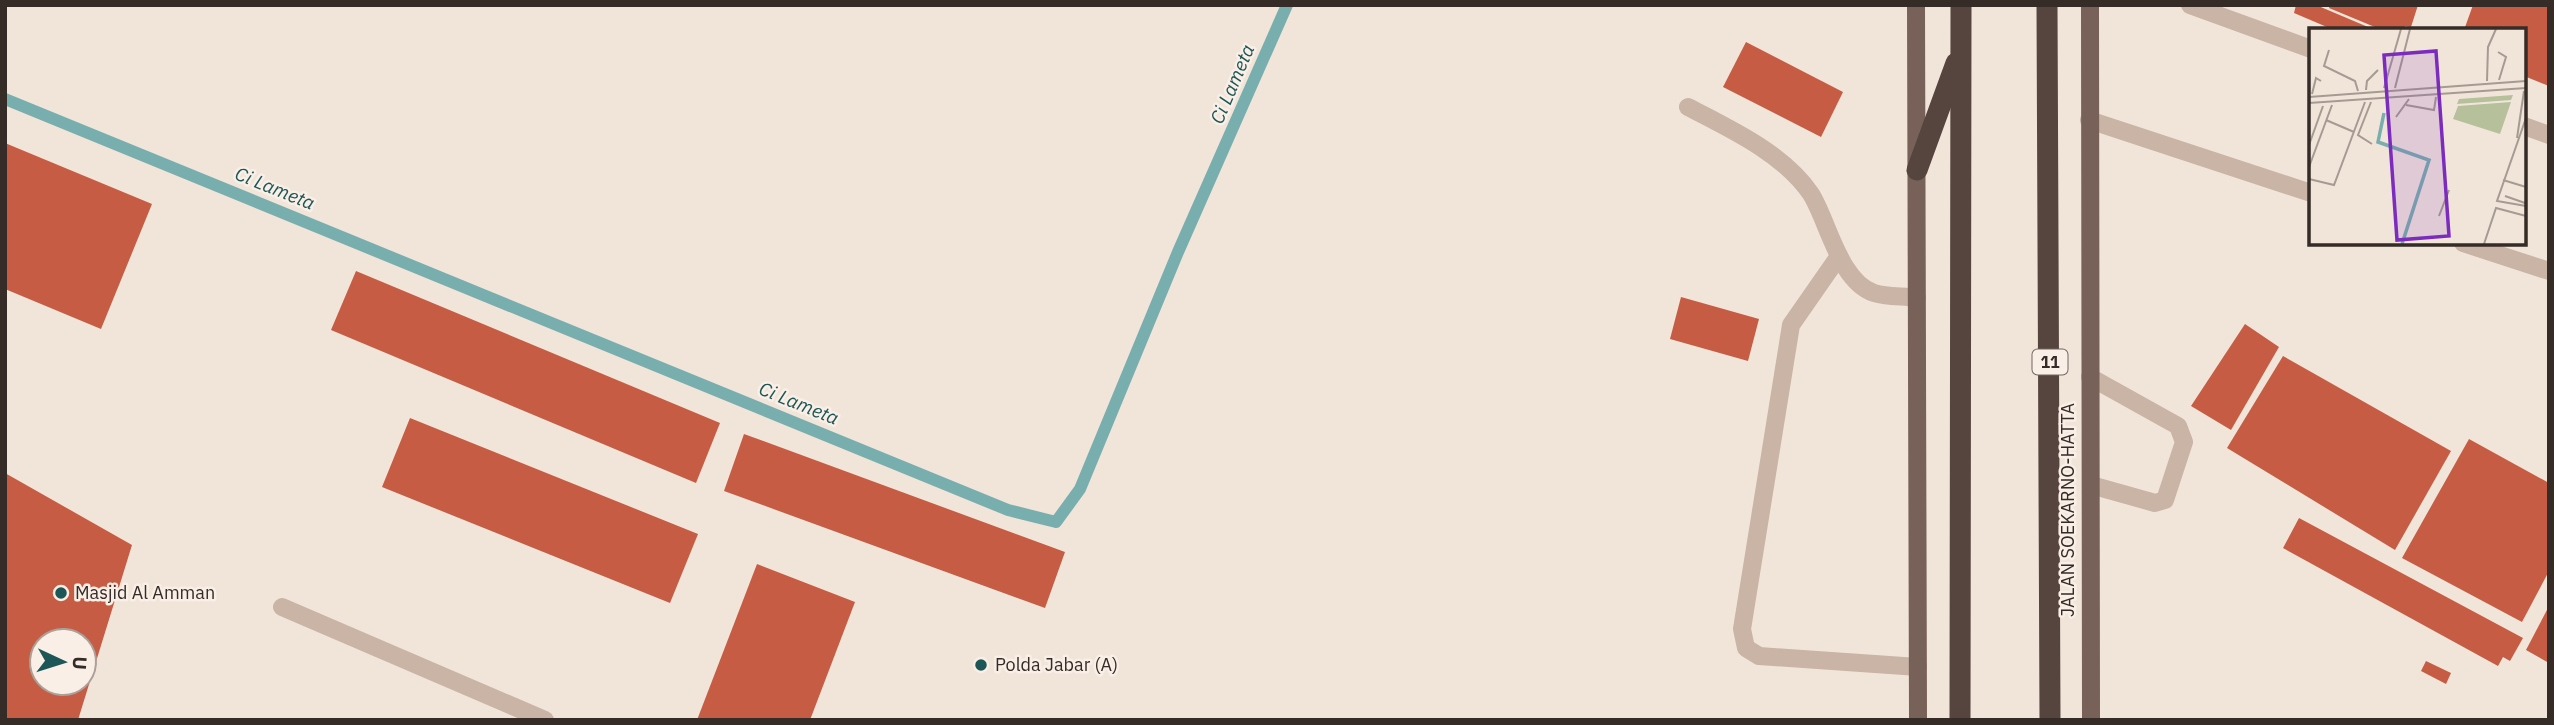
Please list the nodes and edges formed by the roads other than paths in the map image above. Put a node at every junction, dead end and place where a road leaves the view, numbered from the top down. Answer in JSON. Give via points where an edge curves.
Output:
{"nodes":[{"id":1,"x":1916,"y":5,"type":"edge"},
{"id":2,"x":1961,"y":5,"type":"edge"},
{"id":3,"x":2047,"y":5,"type":"edge"},
{"id":4,"x":2090,"y":5,"type":"edge"},
{"id":5,"x":2190,"y":5,"type":"edge"},
{"id":6,"x":2309,"y":48,"type":"edge"},
{"id":7,"x":1961,"y":50,"type":"junction"},
{"id":8,"x":1688,"y":107,"type":"dead end"},
{"id":9,"x":2089,"y":120,"type":"junction"},
{"id":10,"x":2526,"y":127,"type":"edge"},
{"id":11,"x":2549,"y":135,"type":"edge"},
{"id":12,"x":1917,"y":170,"type":"junction"},
{"id":13,"x":2309,"y":192,"type":"edge"},
{"id":14,"x":2469,"y":245,"type":"edge"},
{"id":15,"x":1839,"y":256,"type":"junction"},
{"id":16,"x":2549,"y":271,"type":"edge"},
{"id":17,"x":1917,"y":298,"type":"junction"},
{"id":18,"x":2090,"y":377,"type":"junction"},
{"id":19,"x":2091,"y":485,"type":"junction"},
{"id":20,"x":282,"y":607,"type":"dead end"},
{"id":21,"x":1918,"y":667,"type":"junction"},
{"id":22,"x":545,"y":720,"type":"edge"},
{"id":23,"x":1918,"y":720,"type":"edge"},
{"id":24,"x":1960,"y":720,"type":"edge"},
{"id":25,"x":2050,"y":720,"type":"edge"},
{"id":26,"x":2091,"y":720,"type":"edge"}],
"edges":[{"from":1,"to":12,"type":"main road"},
{"from":2,"to":7,"type":"highway"},
{"from":3,"to":25,"type":"highway","name":"JALAN SOEKARNO-HATTA","number":"11"},
{"from":4,"to":9,"type":"main road","name":"JALAN SOEKARNO-HATTA"},
{"from":5,"to":6,"type":"street"},
{"from":7,"to":12,"type":"highway"},
{"from":7,"to":24,"type":"highway"},
{"from":8,"to":15,"type":"street","via":[[1739,134],[1784,166],[1811,194]]},
{"from":9,"to":13,"type":"street"},
{"from":9,"to":18,"type":"main road","name":"JALAN SOEKARNO-HATTA"},
{"from":10,"to":11,"type":"street"},
{"from":12,"to":17,"type":"main road"},
{"from":14,"to":16,"type":"street"},
{"from":15,"to":17,"type":"street","via":[[1872,292]]},
{"from":15,"to":21,"type":"street","via":[[1791,325],[1742,629],[1746,648],[1759,656]]},
{"from":17,"to":21,"type":"main road"},
{"from":18,"to":19,"type":"main road","name":"JALAN SOEKARNO-HATTA"},
{"from":18,"to":19,"type":"street","via":[[2178,426],[2184,442],[2165,500],[2155,503]]},
{"from":19,"to":26,"type":"main road","name":"JALAN SOEKARNO-HATTA"},
{"from":20,"to":22,"type":"street"},
{"from":21,"to":23,"type":"main road"}]}
